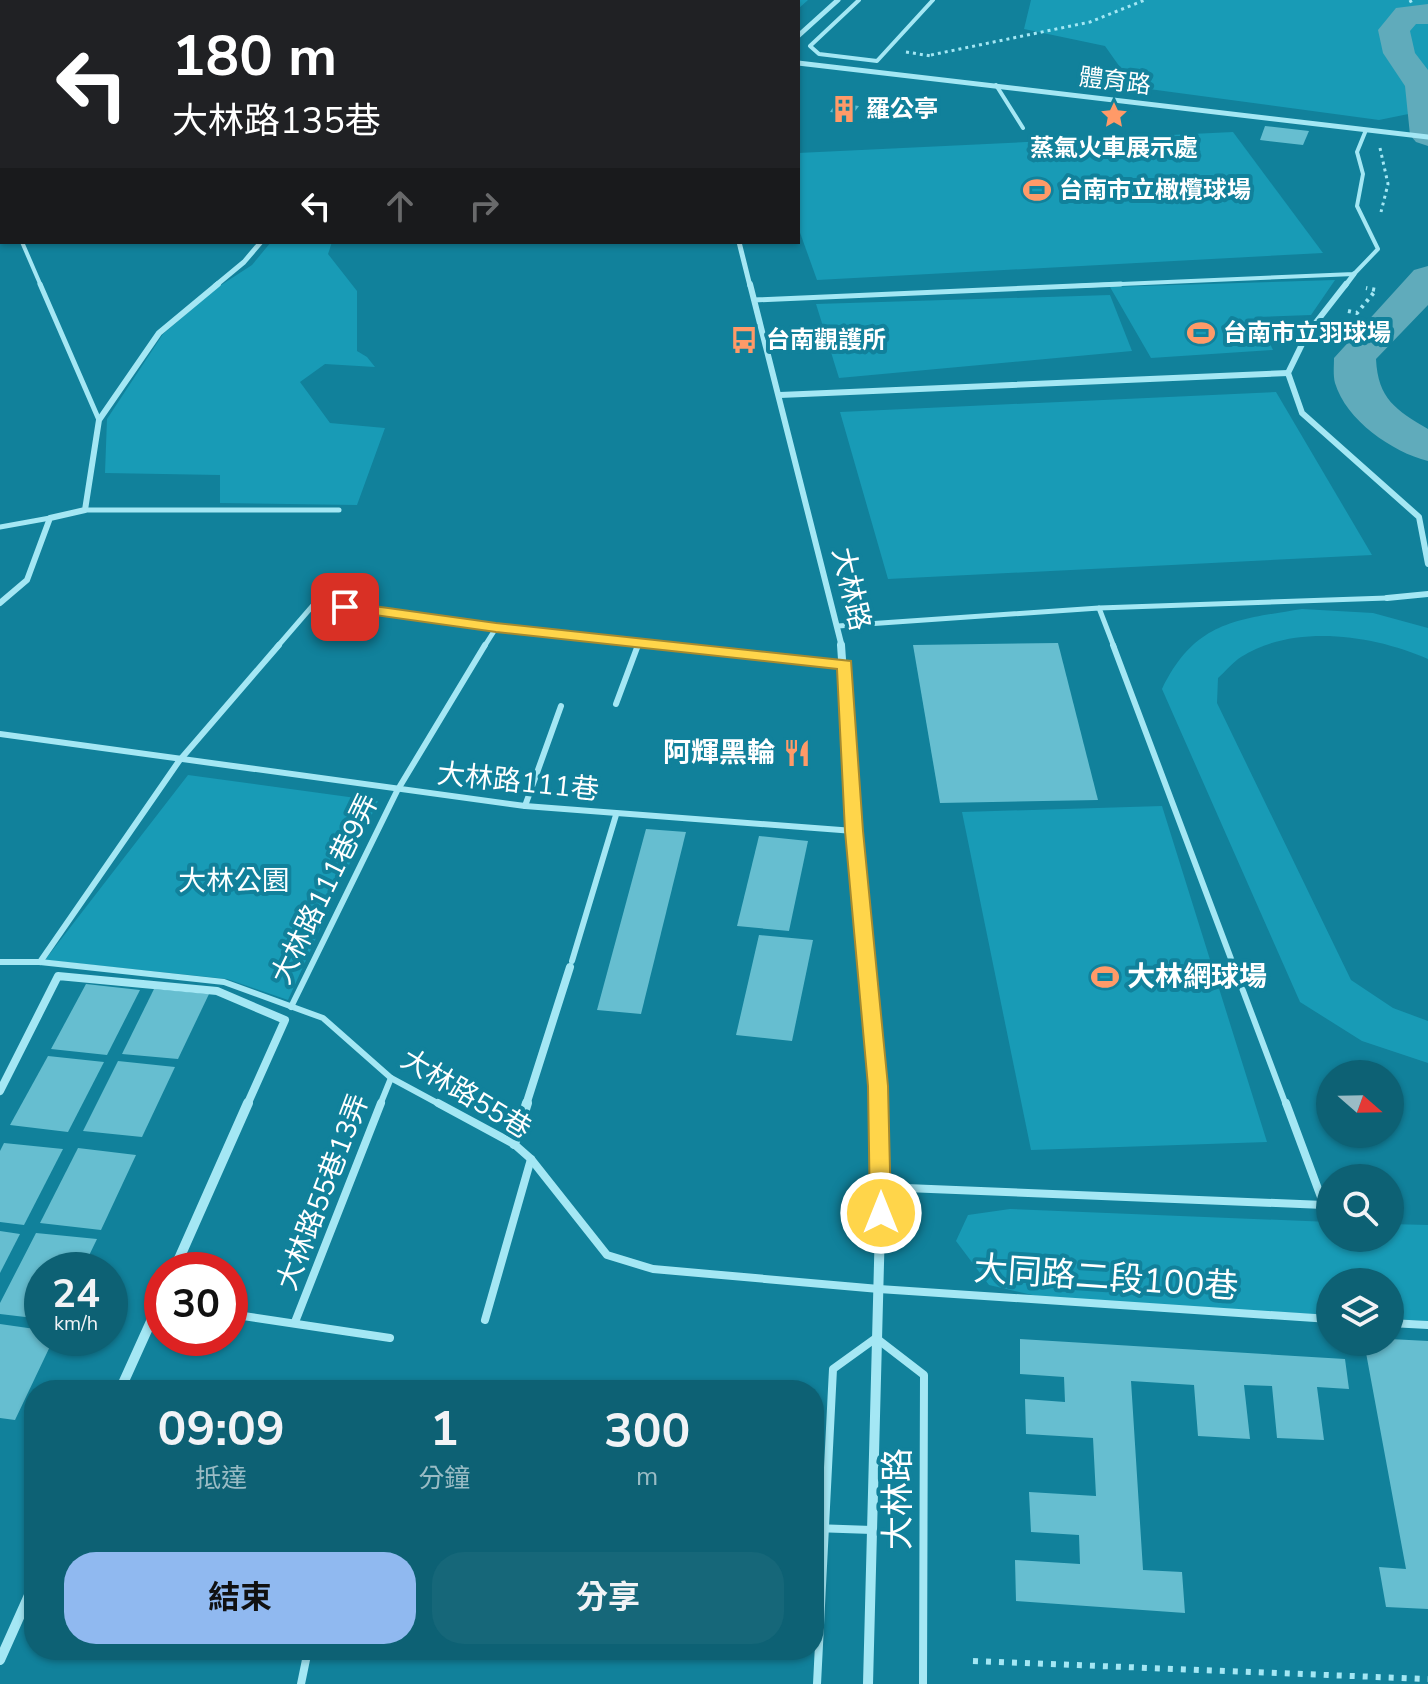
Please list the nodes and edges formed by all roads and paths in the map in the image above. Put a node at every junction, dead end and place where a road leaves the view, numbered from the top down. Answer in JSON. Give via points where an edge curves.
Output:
{"nodes":[{"id":1,"x":838,"y":0,"type":"edge"},
{"id":2,"x":859,"y":0,"type":"edge"},
{"id":3,"x":933,"y":0,"type":"edge"},
{"id":4,"x":1145,"y":0,"type":"edge"},
{"id":5,"x":800,"y":34,"type":"edge"},
{"id":6,"x":931,"y":55,"type":"dead end"},
{"id":7,"x":800,"y":63,"type":"edge"},
{"id":8,"x":996,"y":85,"type":"junction"},
{"id":9,"x":1023,"y":128,"type":"dead end"},
{"id":10,"x":1366,"y":130,"type":"junction"},
{"id":11,"x":1428,"y":137,"type":"edge"},
{"id":12,"x":1378,"y":138,"type":"dead end"},
{"id":13,"x":1385,"y":224,"type":"dead end"},
{"id":14,"x":23,"y":244,"type":"edge"},
{"id":15,"x":259,"y":244,"type":"edge"},
{"id":16,"x":740,"y":244,"type":"edge"},
{"id":17,"x":1354,"y":274,"type":"junction"},
{"id":18,"x":1374,"y":280,"type":"dead end"},
{"id":19,"x":754,"y":300,"type":"junction"},
{"id":20,"x":1338,"y":320,"type":"dead end"},
{"id":21,"x":1288,"y":373,"type":"junction"},
{"id":22,"x":780,"y":395,"type":"junction"},
{"id":23,"x":99,"y":420,"type":"junction"},
{"id":24,"x":85,"y":510,"type":"junction"},
{"id":25,"x":339,"y":510,"type":"dead end"},
{"id":26,"x":50,"y":518,"type":"junction"},
{"id":27,"x":0,"y":527,"type":"edge"},
{"id":28,"x":1428,"y":564,"type":"edge"},
{"id":29,"x":1428,"y":594,"type":"edge"},
{"id":30,"x":1387,"y":598,"type":"joint"},
{"id":31,"x":0,"y":603,"type":"edge"},
{"id":32,"x":1099,"y":608,"type":"junction"},
{"id":33,"x":838,"y":626,"type":"junction"},
{"id":34,"x":496,"y":628,"type":"junction"},
{"id":35,"x":639,"y":644,"type":"junction"},
{"id":36,"x":845,"y":665,"type":"junction"},
{"id":37,"x":616,"y":704,"type":"dead end"},
{"id":38,"x":561,"y":706,"type":"dead end"},
{"id":39,"x":0,"y":734,"type":"edge"},
{"id":40,"x":179,"y":761,"type":"junction"},
{"id":41,"x":397,"y":791,"type":"junction"},
{"id":42,"x":525,"y":806,"type":"junction"},
{"id":43,"x":616,"y":815,"type":"junction"},
{"id":44,"x":854,"y":831,"type":"junction"},
{"id":45,"x":0,"y":962,"type":"edge"},
{"id":46,"x":40,"y":962,"type":"junction"},
{"id":47,"x":571,"y":964,"type":"joint"},
{"id":48,"x":291,"y":1007,"type":"junction"},
{"id":49,"x":391,"y":1078,"type":"junction"},
{"id":50,"x":0,"y":1091,"type":"edge"},
{"id":51,"x":514,"y":1144,"type":"junction"},
{"id":52,"x":531,"y":1159,"type":"junction"},
{"id":53,"x":881,"y":1187,"type":"junction"},
{"id":54,"x":182,"y":1252,"type":"edge"},
{"id":55,"x":879,"y":1289,"type":"junction"},
{"id":56,"x":248,"y":1316,"type":"edge"},
{"id":57,"x":1316,"y":1318,"type":"edge"},
{"id":58,"x":485,"y":1320,"type":"dead end"},
{"id":59,"x":295,"y":1322,"type":"junction"},
{"id":60,"x":1404,"y":1324,"type":"edge"},
{"id":61,"x":1428,"y":1325,"type":"edge"},
{"id":62,"x":390,"y":1338,"type":"dead end"},
{"id":63,"x":876,"y":1338,"type":"junction"},
{"id":64,"x":144,"y":1339,"type":"edge"},
{"id":65,"x":125,"y":1380,"type":"edge"},
{"id":66,"x":826,"y":1529,"type":"junction"},
{"id":67,"x":872,"y":1530,"type":"junction"},
{"id":68,"x":824,"y":1563,"type":"edge"},
{"id":69,"x":24,"y":1606,"type":"edge"},
{"id":70,"x":0,"y":1660,"type":"edge"},
{"id":71,"x":306,"y":1660,"type":"edge"},
{"id":72,"x":818,"y":1660,"type":"edge"},
{"id":73,"x":973,"y":1661,"type":"dead end"},
{"id":74,"x":1428,"y":1679,"type":"edge"},
{"id":75,"x":301,"y":1684,"type":"edge"},
{"id":76,"x":817,"y":1684,"type":"edge"},
{"id":77,"x":868,"y":1684,"type":"edge"},
{"id":78,"x":923,"y":1684,"type":"edge"}],
"edges":[{"from":1,"to":5,"type":"street"},
{"from":2,"to":3,"type":"lane","via":[[810,46],[819,54],[877,61]]},
{"from":4,"to":6,"type":"path","via":[[1090,22]]},
{"from":7,"to":8,"type":"street","name":"體育路"},
{"from":8,"to":9,"type":"lane"},
{"from":8,"to":10,"type":"street","name":"體育路"},
{"from":10,"to":11,"type":"street","name":"體育路"},
{"from":10,"to":17,"type":"lane","via":[[1357,152],[1363,174],[1357,206],[1378,249]]},
{"from":12,"to":13,"type":"path","via":[[1388,184],[1380,211]]},
{"from":14,"to":23,"type":"lane"},
{"from":15,"to":23,"type":"street","via":[[159,333]]},
{"from":16,"to":19,"type":"street","name":"大林路"},
{"from":17,"to":19,"type":"lane"},
{"from":17,"to":21,"type":"street","via":[[1307,334]]},
{"from":18,"to":20,"type":"path","via":[[1366,288],[1376,290],[1357,313],[1347,311]]},
{"from":19,"to":22,"type":"street","name":"大林路"},
{"from":21,"to":22,"type":"street"},
{"from":21,"to":28,"type":"street","via":[[1302,413],[1419,517]]},
{"from":22,"to":33,"type":"street","name":"大林路"},
{"from":23,"to":24,"type":"street"},
{"from":24,"to":25,"type":"lane"},
{"from":24,"to":26,"type":"street"},
{"from":26,"to":27,"type":"lane"},
{"from":26,"to":31,"type":"street","via":[[27,580]]},
{"from":29,"to":30,"type":"street"},
{"from":30,"to":32,"type":"lane"},
{"from":32,"to":33,"type":"lane"},
{"from":32,"to":53,"type":"lane","via":[[1324,1205]]},
{"from":33,"to":36,"type":"street","name":"大林路"},
{"from":34,"to":35,"type":"lane"},
{"from":34,"to":40,"type":"lane","via":[[315,603]]},
{"from":34,"to":41,"type":"lane","name":"大林路111巷9弄"},
{"from":35,"to":36,"type":"lane"},
{"from":35,"to":37,"type":"lane"},
{"from":36,"to":44,"type":"street","name":"大林路"},
{"from":38,"to":42,"type":"lane"},
{"from":39,"to":40,"type":"lane","name":"大林路111巷"},
{"from":40,"to":41,"type":"lane","name":"大林路111巷"},
{"from":40,"to":46,"type":"lane"},
{"from":41,"to":42,"type":"lane","name":"大林路111巷"},
{"from":41,"to":48,"type":"lane","name":"大林路111巷9弄"},
{"from":42,"to":43,"type":"lane","name":"大林路111巷"},
{"from":43,"to":44,"type":"lane","name":"大林路111巷"},
{"from":43,"to":47,"type":"lane"},
{"from":44,"to":53,"type":"street","name":"大林路","via":[[878,1086]]},
{"from":45,"to":46,"type":"lane","name":"大林路55巷"},
{"from":46,"to":48,"type":"lane","name":"大林路55巷","via":[[224,982]]},
{"from":47,"to":51,"type":"street"},
{"from":48,"to":49,"type":"lane","name":"大林路55巷","via":[[323,1018]]},
{"from":49,"to":51,"type":"lane","name":"大林路55巷"},
{"from":49,"to":59,"type":"lane","name":"大林路55巷13弄"},
{"from":50,"to":54,"type":"street","via":[[58,976],[217,991],[285,1020]]},
{"from":51,"to":52,"type":"lane","name":"大林路55巷"},
{"from":52,"to":55,"type":"lane","name":"大林路55巷","via":[[607,1255],[653,1269]]},
{"from":52,"to":58,"type":"lane"},
{"from":53,"to":55,"type":"street","name":"大林路"},
{"from":55,"to":57,"type":"lane","name":"大同路二段100巷"},
{"from":55,"to":63,"type":"street","name":"大林路"},
{"from":56,"to":59,"type":"lane"},
{"from":59,"to":62,"type":"lane"},
{"from":60,"to":61,"type":"lane"},
{"from":63,"to":66,"type":"lane","via":[[833,1369]]},
{"from":63,"to":67,"type":"street","name":"大林路"},
{"from":63,"to":78,"type":"lane","name":"大林路","via":[[924,1375]]},
{"from":64,"to":65,"type":"street"},
{"from":66,"to":67,"type":"lane"},
{"from":66,"to":68,"type":"lane"},
{"from":67,"to":77,"type":"street","name":"大林路"},
{"from":69,"to":70,"type":"street"},
{"from":71,"to":75,"type":"lane"},
{"from":72,"to":76,"type":"lane"},
{"from":73,"to":74,"type":"path"}]}
